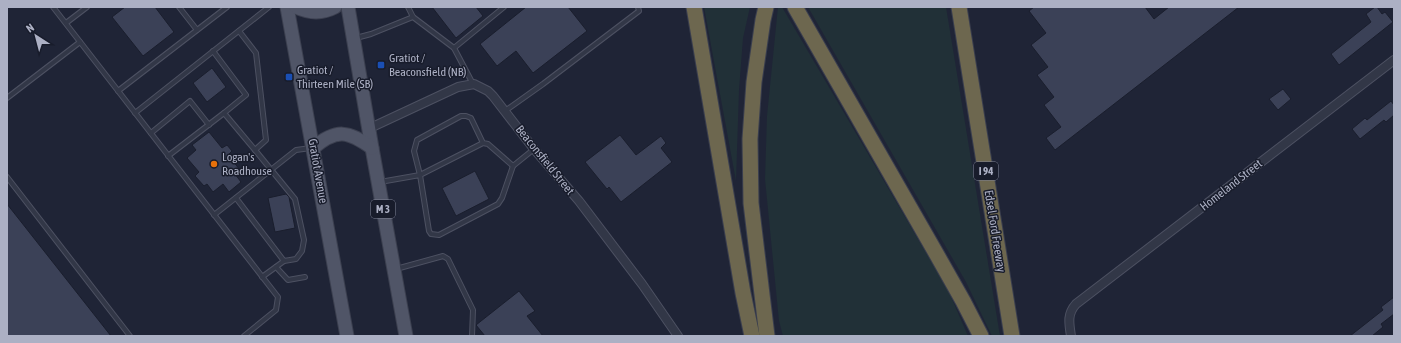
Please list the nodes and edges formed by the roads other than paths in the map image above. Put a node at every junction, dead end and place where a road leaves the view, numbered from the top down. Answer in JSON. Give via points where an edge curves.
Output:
{"nodes":[{"id":1,"x":53,"y":7,"type":"edge"},
{"id":2,"x":87,"y":7,"type":"edge"},
{"id":3,"x":179,"y":7,"type":"edge"},
{"id":4,"x":227,"y":7,"type":"edge"},
{"id":5,"x":269,"y":7,"type":"edge"},
{"id":6,"x":287,"y":7,"type":"edge"},
{"id":7,"x":296,"y":7,"type":"edge"},
{"id":8,"x":335,"y":7,"type":"edge"},
{"id":9,"x":348,"y":7,"type":"edge"},
{"id":10,"x":408,"y":7,"type":"edge"},
{"id":11,"x":504,"y":7,"type":"edge"},
{"id":12,"x":638,"y":7,"type":"edge"},
{"id":13,"x":694,"y":7,"type":"edge"},
{"id":14,"x":766,"y":7,"type":"edge"},
{"id":15,"x":959,"y":7,"type":"edge"},
{"id":16,"x":795,"y":8,"type":"edge"},
{"id":17,"x":413,"y":17,"type":"junction"},
{"id":18,"x":66,"y":23,"type":"junction"},
{"id":19,"x":197,"y":30,"type":"junction"},
{"id":20,"x":239,"y":31,"type":"junction"},
{"id":21,"x":353,"y":38,"type":"junction"},
{"id":22,"x":80,"y":42,"type":"junction"},
{"id":23,"x":454,"y":48,"type":"junction"},
{"id":24,"x":212,"y":51,"type":"junction"},
{"id":25,"x":1394,"y":60,"type":"edge"},
{"id":26,"x":474,"y":84,"type":"junction"},
{"id":27,"x":118,"y":91,"type":"junction"},
{"id":28,"x":7,"y":98,"type":"edge"},
{"id":29,"x":505,"y":111,"type":"junction"},
{"id":30,"x":135,"y":113,"type":"junction"},
{"id":31,"x":224,"y":113,"type":"junction"},
{"id":32,"x":209,"y":125,"type":"junction"},
{"id":33,"x":368,"y":129,"type":"junction"},
{"id":34,"x":151,"y":133,"type":"junction"},
{"id":35,"x":484,"y":143,"type":"junction"},
{"id":36,"x":314,"y":148,"type":"junction"},
{"id":37,"x":372,"y":148,"type":"junction"},
{"id":38,"x":534,"y":149,"type":"junction"},
{"id":39,"x":255,"y":150,"type":"junction"},
{"id":40,"x":168,"y":156,"type":"junction"},
{"id":41,"x":513,"y":166,"type":"junction"},
{"id":42,"x":271,"y":170,"type":"junction"},
{"id":43,"x":420,"y":175,"type":"junction"},
{"id":44,"x":7,"y":177,"type":"edge"},
{"id":45,"x":378,"y":183,"type":"junction"},
{"id":46,"x":236,"y":198,"type":"junction"},
{"id":47,"x":214,"y":215,"type":"junction"},
{"id":48,"x":284,"y":261,"type":"junction"},
{"id":49,"x":276,"y":267,"type":"junction"},
{"id":50,"x":394,"y":270,"type":"junction"},
{"id":51,"x":305,"y":277,"type":"dead end"},
{"id":52,"x":262,"y":278,"type":"junction"},
{"id":53,"x":130,"y":336,"type":"edge"},
{"id":54,"x":244,"y":336,"type":"edge"},
{"id":55,"x":347,"y":336,"type":"edge"},
{"id":56,"x":406,"y":336,"type":"edge"},
{"id":57,"x":472,"y":336,"type":"edge"},
{"id":58,"x":678,"y":336,"type":"edge"},
{"id":59,"x":752,"y":336,"type":"edge"},
{"id":60,"x":766,"y":336,"type":"edge"},
{"id":61,"x":981,"y":336,"type":"edge"},
{"id":62,"x":1012,"y":336,"type":"edge"},
{"id":63,"x":1071,"y":336,"type":"edge"}],
"edges":[{"from":1,"to":18,"type":"lane"},
{"from":2,"to":18,"type":"lane"},
{"from":3,"to":19,"type":"lane"},
{"from":4,"to":19,"type":"lane"},
{"from":5,"to":20,"type":"lane"},
{"from":6,"to":36,"type":"main road","name":"Gratiot Avenue"},
{"from":7,"to":8,"type":"main road","via":[[320,12]]},
{"from":9,"to":21,"type":"main road","number":"M 3"},
{"from":10,"to":17,"type":"lane"},
{"from":11,"to":23,"type":"lane"},
{"from":12,"to":29,"type":"lane","via":[[639,11]]},
{"from":13,"to":59,"type":"highway"},
{"from":14,"to":60,"type":"highway","via":[[754,82],[750,139],[751,203]]},
{"from":15,"to":62,"type":"highway","name":"Edsel Ford Freeway","number":"I 94"},
{"from":16,"to":61,"type":"highway","via":[[938,255]]},
{"from":17,"to":21,"type":"lane","via":[[371,34]]},
{"from":17,"to":23,"type":"lane"},
{"from":18,"to":22,"type":"lane"},
{"from":19,"to":27,"type":"lane"},
{"from":20,"to":24,"type":"lane"},
{"from":20,"to":39,"type":"lane","via":[[256,53],[266,140]]},
{"from":21,"to":33,"type":"main road","number":"M 3"},
{"from":22,"to":27,"type":"lane"},
{"from":22,"to":28,"type":"lane"},
{"from":23,"to":26,"type":"lane"},
{"from":24,"to":30,"type":"lane"},
{"from":24,"to":31,"type":"lane","via":[[246,95]]},
{"from":25,"to":63,"type":"street","name":"Homeland Street","via":[[1076,304],[1070,313]]},
{"from":26,"to":29,"type":"street","name":"Beaconsfield Street","via":[[488,91]]},
{"from":26,"to":33,"type":"street","via":[[449,90]]},
{"from":27,"to":30,"type":"lane"},
{"from":29,"to":38,"type":"street","name":"Beaconsfield Street"},
{"from":30,"to":34,"type":"lane"},
{"from":31,"to":32,"type":"lane"},
{"from":31,"to":39,"type":"lane"},
{"from":32,"to":34,"type":"lane","via":[[190,101]]},
{"from":32,"to":40,"type":"lane"},
{"from":33,"to":37,"type":"main road","number":"M 3"},
{"from":34,"to":40,"type":"lane"},
{"from":35,"to":41,"type":"lane"},
{"from":35,"to":43,"type":"lane"},
{"from":35,"to":43,"type":"lane","via":[[471,118],[461,116],[417,140],[414,151]]},
{"from":36,"to":37,"type":"main road","via":[[328,136],[343,134]]},
{"from":36,"to":42,"type":"lane","via":[[296,150]]},
{"from":36,"to":55,"type":"main road","name":"Gratiot Avenue"},
{"from":37,"to":45,"type":"main road","number":"M 3"},
{"from":38,"to":41,"type":"lane"},
{"from":38,"to":58,"type":"street","name":"Beaconsfield Street","via":[[642,284]]},
{"from":39,"to":42,"type":"lane"},
{"from":40,"to":47,"type":"lane"},
{"from":41,"to":43,"type":"lane","via":[[498,204],[436,235],[429,231]]},
{"from":42,"to":46,"type":"lane"},
{"from":42,"to":48,"type":"lane","via":[[295,199],[304,240],[302,251],[296,259]]},
{"from":43,"to":45,"type":"lane"},
{"from":44,"to":53,"type":"lane"},
{"from":45,"to":50,"type":"main road","number":"M 3"},
{"from":46,"to":47,"type":"lane"},
{"from":46,"to":48,"type":"lane"},
{"from":47,"to":52,"type":"lane"},
{"from":48,"to":49,"type":"lane"},
{"from":49,"to":51,"type":"lane","via":[[288,280]]},
{"from":49,"to":52,"type":"lane"},
{"from":50,"to":56,"type":"main road","number":"M 3"},
{"from":50,"to":57,"type":"lane","via":[[443,256],[448,258],[473,310]]},
{"from":52,"to":54,"type":"lane","via":[[278,297],[276,310]]}]}
